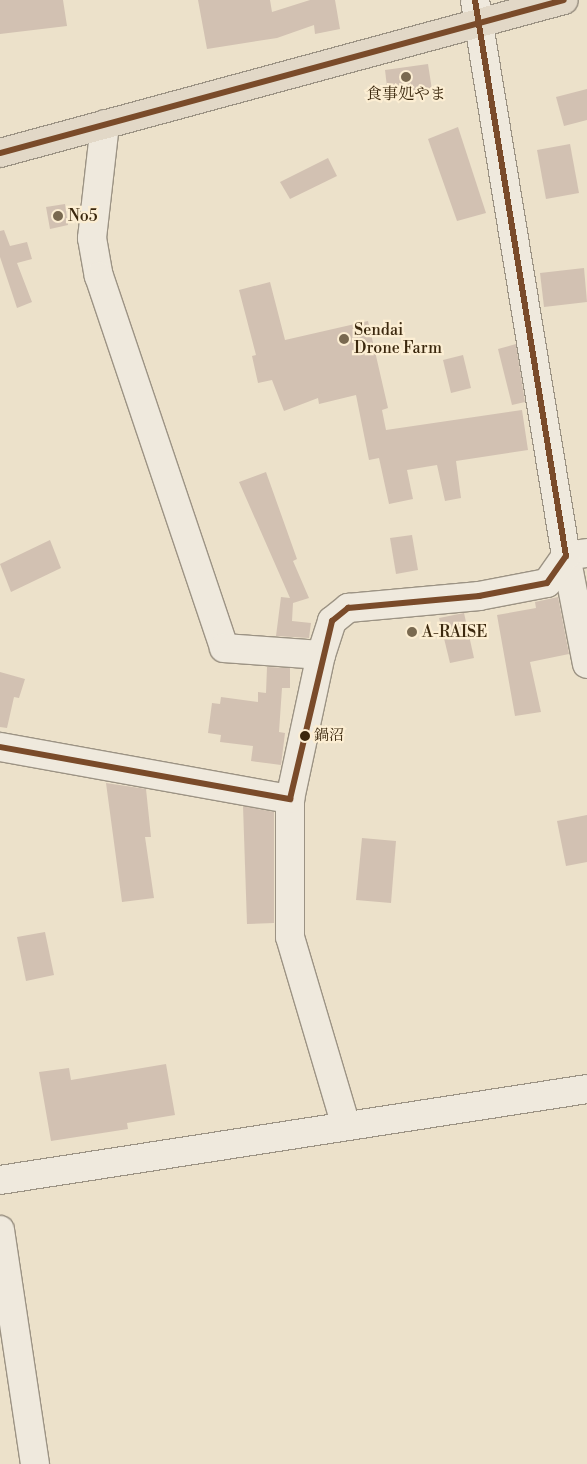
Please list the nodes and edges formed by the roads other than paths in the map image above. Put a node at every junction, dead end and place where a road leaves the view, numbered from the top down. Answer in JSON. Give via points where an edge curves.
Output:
{"nodes":[{"id":1,"x":564,"y":0,"type":"edge"},
{"id":2,"x":477,"y":12,"type":"edge"},
{"id":3,"x":105,"y":124,"type":"junction"},
{"id":4,"x":0,"y":153,"type":"edge"},
{"id":5,"x":577,"y":555,"type":"edge"},
{"id":6,"x":321,"y":655,"type":"junction"},
{"id":7,"x":587,"y":664,"type":"edge"},
{"id":8,"x":0,"y":747,"type":"edge"},
{"id":9,"x":290,"y":799,"type":"junction"},
{"id":10,"x":587,"y":1089,"type":"edge"},
{"id":11,"x":346,"y":1126,"type":"junction"},
{"id":12,"x":0,"y":1180,"type":"edge"},
{"id":13,"x":0,"y":1230,"type":"edge"},
{"id":14,"x":35,"y":1464,"type":"edge"}],
"edges":[{"from":1,"to":2,"type":"main road"},
{"from":2,"to":3,"type":"main road"},
{"from":2,"to":5,"type":"street"},
{"from":3,"to":4,"type":"main road"},
{"from":3,"to":6,"type":"street","via":[[92,238],[99,276],[224,648]]},
{"from":5,"to":6,"type":"street","via":[[547,583],[479,596],[348,608],[332,620]]},
{"from":5,"to":7,"type":"street"},
{"from":6,"to":9,"type":"street"},
{"from":8,"to":9,"type":"street"},
{"from":9,"to":11,"type":"street","via":[[290,937]]},
{"from":10,"to":11,"type":"street"},
{"from":11,"to":12,"type":"street"},
{"from":13,"to":14,"type":"street"}]}
